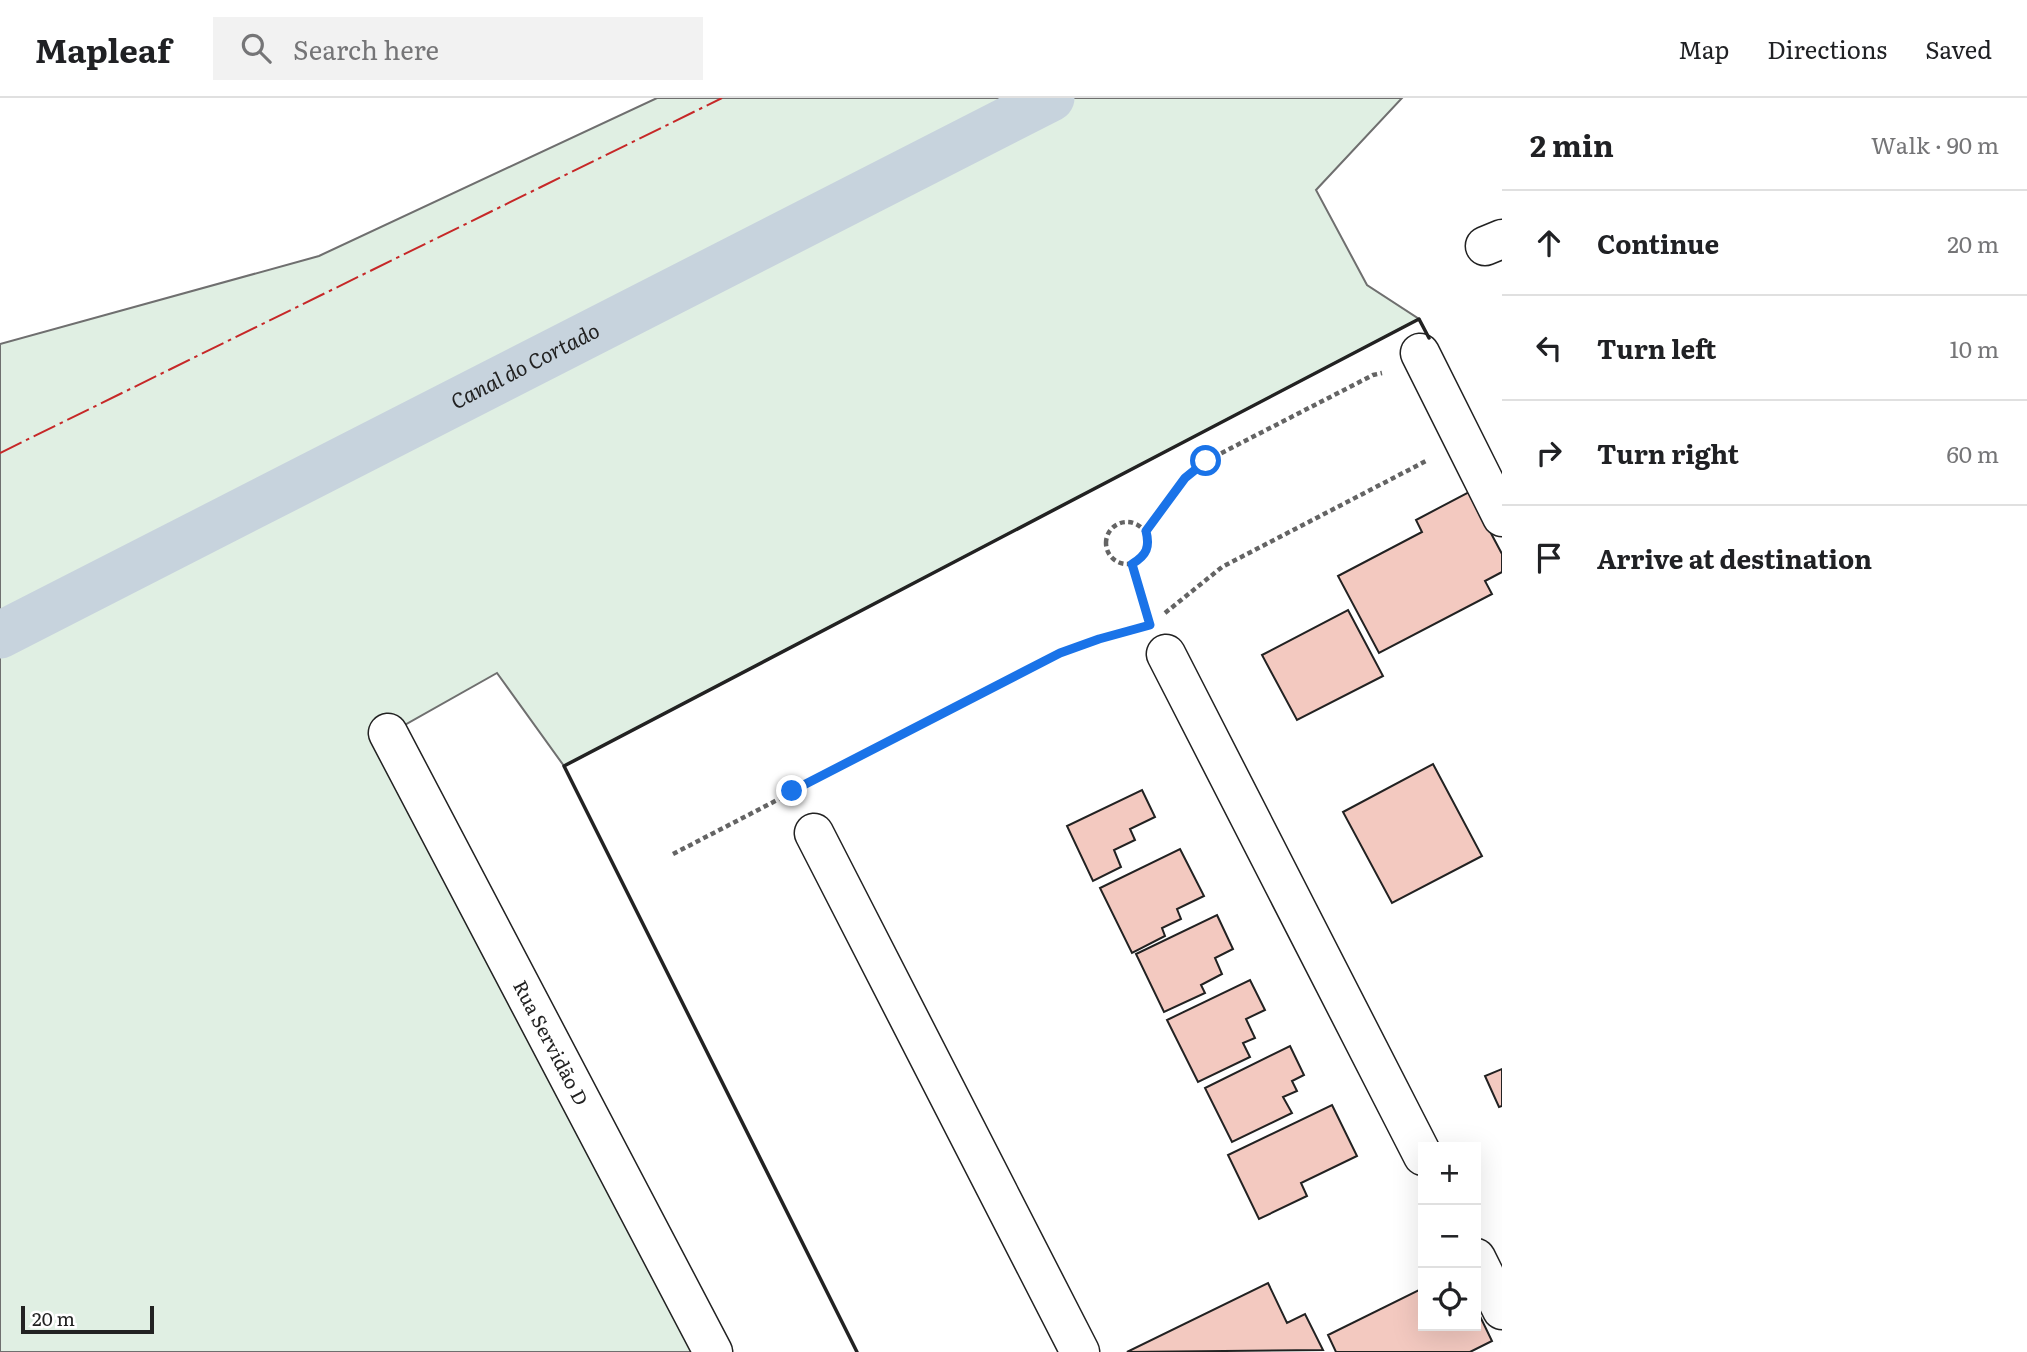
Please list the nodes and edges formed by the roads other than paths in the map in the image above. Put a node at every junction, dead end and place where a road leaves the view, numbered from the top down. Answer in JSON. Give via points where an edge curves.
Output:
{"nodes":[{"id":1,"x":1406,"y":362,"type":"road end"},
{"id":2,"x":1502,"y":517,"type":"edge"},
{"id":3,"x":1158,"y":640,"type":"road end"},
{"id":4,"x":388,"y":733,"type":"dead end"},
{"id":5,"x":814,"y":833,"type":"dead end"},
{"id":6,"x":1418,"y":1146,"type":"edge"},
{"id":7,"x":1481,"y":1268,"type":"edge"},
{"id":8,"x":1502,"y":1310,"type":"edge"},
{"id":9,"x":713,"y":1352,"type":"edge"},
{"id":10,"x":1080,"y":1352,"type":"edge"}],
"edges":[{"from":1,"to":2,"type":"street"},
{"from":3,"to":6,"type":"street"},
{"from":4,"to":9,"type":"street","name":"Rua Servidão D"},
{"from":5,"to":10,"type":"street"},
{"from":7,"to":8,"type":"street"}]}
